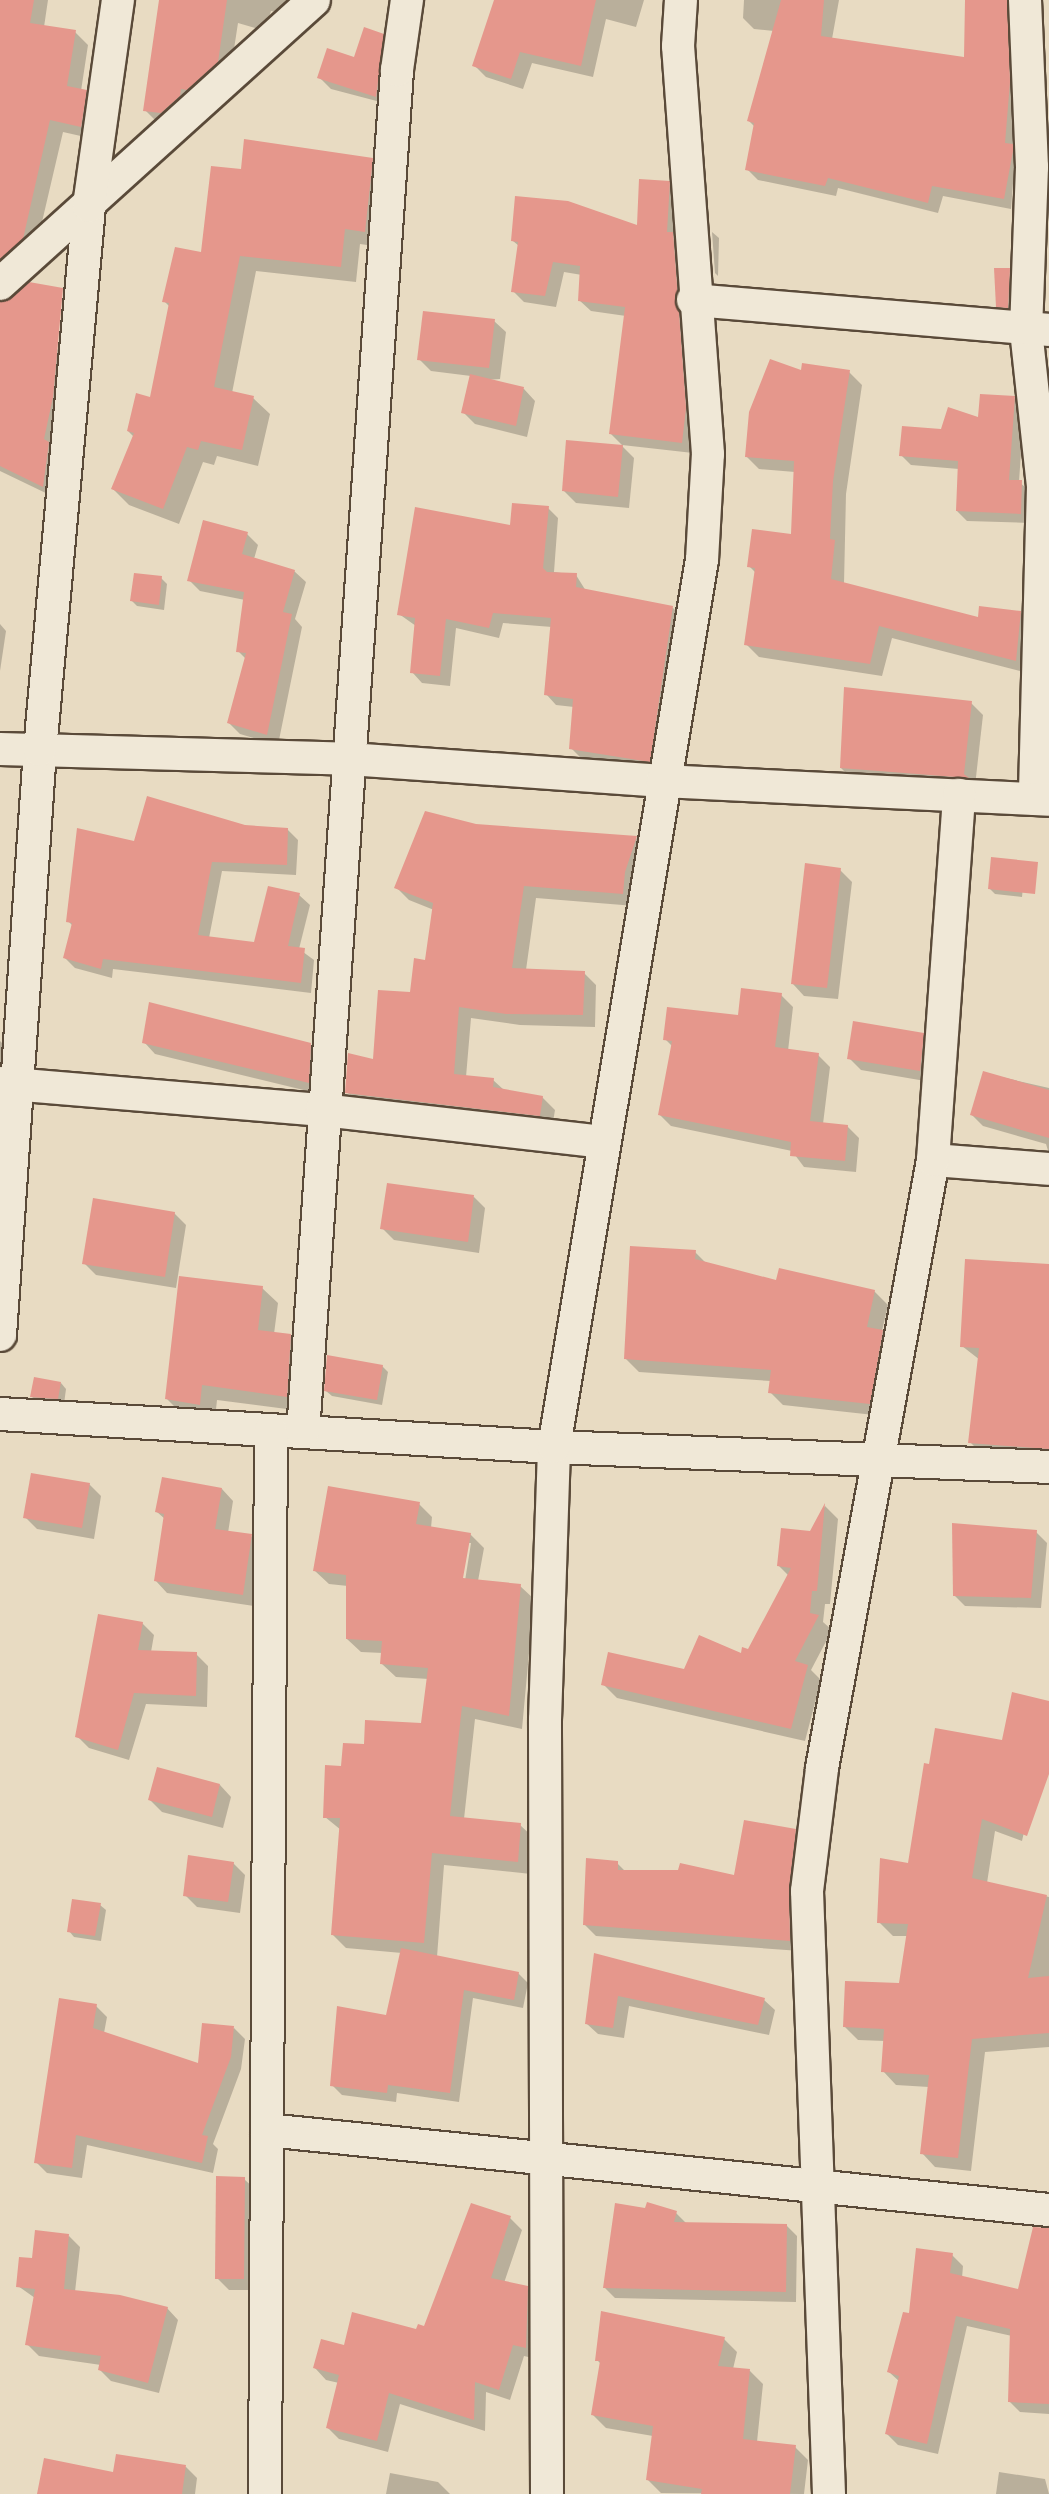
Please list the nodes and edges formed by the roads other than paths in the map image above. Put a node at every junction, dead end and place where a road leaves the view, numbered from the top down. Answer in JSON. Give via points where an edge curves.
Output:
{"nodes":[{"id":1,"x":118,"y":0,"type":"edge"},
{"id":2,"x":314,"y":0,"type":"edge"},
{"id":3,"x":407,"y":0,"type":"edge"},
{"id":4,"x":681,"y":0,"type":"edge"},
{"id":5,"x":1025,"y":0,"type":"edge"},
{"id":6,"x":89,"y":206,"type":"junction"},
{"id":7,"x":0,"y":284,"type":"edge"},
{"id":8,"x":693,"y":300,"type":"junction"},
{"id":9,"x":1037,"y":330,"type":"edge"},
{"id":10,"x":0,"y":749,"type":"edge"},
{"id":11,"x":40,"y":750,"type":"junction"},
{"id":12,"x":349,"y":759,"type":"junction"},
{"id":13,"x":663,"y":781,"type":"junction"},
{"id":14,"x":959,"y":795,"type":"junction"},
{"id":15,"x":1042,"y":799,"type":"edge"},
{"id":16,"x":9,"y":1084,"type":"edge"},
{"id":17,"x":322,"y":1110,"type":"junction"},
{"id":18,"x":604,"y":1142,"type":"junction"},
{"id":19,"x":933,"y":1160,"type":"junction"},
{"id":20,"x":1049,"y":1169,"type":"edge"},
{"id":21,"x":0,"y":1335,"type":"edge"},
{"id":22,"x":0,"y":1414,"type":"edge"},
{"id":23,"x":271,"y":1430,"type":"junction"},
{"id":24,"x":303,"y":1432,"type":"junction"},
{"id":25,"x":554,"y":1447,"type":"junction"},
{"id":26,"x":875,"y":1460,"type":"junction"},
{"id":27,"x":1049,"y":1467,"type":"edge"},
{"id":28,"x":267,"y":2130,"type":"junction"},
{"id":29,"x":544,"y":2155,"type":"junction"},
{"id":30,"x":821,"y":2185,"type":"junction"},
{"id":31,"x":1049,"y":2210,"type":"edge"},
{"id":32,"x":265,"y":2494,"type":"edge"},
{"id":33,"x":547,"y":2494,"type":"edge"},
{"id":34,"x":830,"y":2494,"type":"edge"}],
"edges":[{"from":1,"to":6,"type":"street"},
{"from":2,"to":6,"type":"street"},
{"from":3,"to":12,"type":"street","via":[[397,70]]},
{"from":4,"to":8,"type":"street","via":[[678,46]]},
{"from":5,"to":9,"type":"street"},
{"from":6,"to":7,"type":"street"},
{"from":6,"to":11,"type":"street"},
{"from":8,"to":9,"type":"street"},
{"from":8,"to":13,"type":"street","via":[[708,454],[704,533]]},
{"from":9,"to":15,"type":"street","via":[[1043,486]]},
{"from":10,"to":11,"type":"street"},
{"from":11,"to":12,"type":"street"},
{"from":11,"to":16,"type":"street"},
{"from":12,"to":13,"type":"street"},
{"from":12,"to":17,"type":"street"},
{"from":13,"to":14,"type":"street"},
{"from":13,"to":18,"type":"street"},
{"from":14,"to":15,"type":"street"},
{"from":14,"to":19,"type":"street"},
{"from":16,"to":17,"type":"street"},
{"from":16,"to":21,"type":"street"},
{"from":17,"to":18,"type":"street"},
{"from":17,"to":24,"type":"street"},
{"from":18,"to":25,"type":"street"},
{"from":19,"to":20,"type":"street"},
{"from":19,"to":26,"type":"street"},
{"from":22,"to":23,"type":"street"},
{"from":23,"to":24,"type":"street"},
{"from":23,"to":28,"type":"street"},
{"from":24,"to":25,"type":"street"},
{"from":25,"to":26,"type":"street"},
{"from":25,"to":29,"type":"street","via":[[545,1720]]},
{"from":26,"to":27,"type":"street"},
{"from":26,"to":30,"type":"street","via":[[822,1768],[807,1891]]},
{"from":28,"to":29,"type":"street"},
{"from":28,"to":32,"type":"street"},
{"from":29,"to":30,"type":"street"},
{"from":29,"to":33,"type":"street"},
{"from":30,"to":31,"type":"street"},
{"from":30,"to":34,"type":"street"}]}
